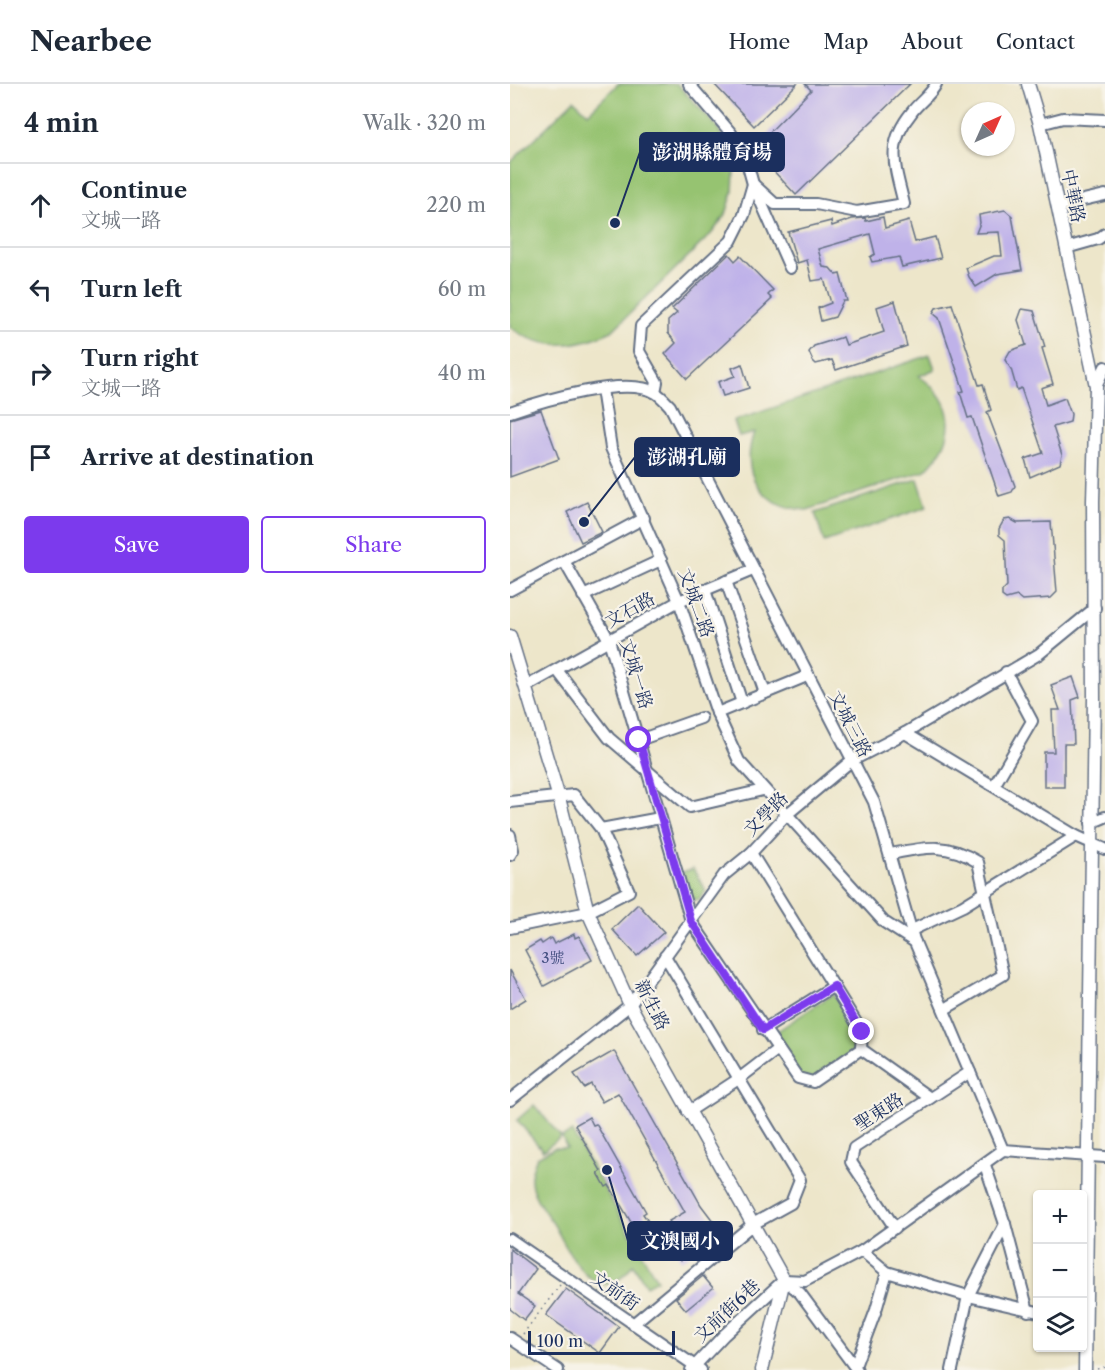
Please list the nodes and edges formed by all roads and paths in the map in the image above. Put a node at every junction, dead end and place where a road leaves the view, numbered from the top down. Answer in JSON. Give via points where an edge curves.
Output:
{"nodes":[{"id":1,"x":689,"y":84,"type":"edge"},
{"id":2,"x":936,"y":84,"type":"edge"},
{"id":3,"x":1028,"y":84,"type":"edge"},
{"id":4,"x":1105,"y":120,"type":"edge"},
{"id":5,"x":1040,"y":124,"type":"junction"},
{"id":6,"x":753,"y":184,"type":"junction"},
{"id":7,"x":1105,"y":195,"type":"edge"},
{"id":8,"x":1056,"y":206,"type":"junction"},
{"id":9,"x":1105,"y":234,"type":"edge"},
{"id":10,"x":1066,"y":248,"type":"junction"},
{"id":11,"x":790,"y":268,"type":"dead end"},
{"id":12,"x":1105,"y":367,"type":"edge"},
{"id":13,"x":1096,"y":386,"type":"junction"},
{"id":14,"x":602,"y":389,"type":"junction"},
{"id":15,"x":655,"y":392,"type":"junction"},
{"id":16,"x":1105,"y":402,"type":"edge"},
{"id":17,"x":510,"y":412,"type":"edge"},
{"id":18,"x":1105,"y":471,"type":"edge"},
{"id":19,"x":1093,"y":487,"type":"junction"},
{"id":20,"x":644,"y":518,"type":"junction"},
{"id":21,"x":662,"y":560,"type":"junction"},
{"id":22,"x":564,"y":561,"type":"junction"},
{"id":23,"x":753,"y":570,"type":"junction"},
{"id":24,"x":726,"y":581,"type":"junction"},
{"id":25,"x":510,"y":590,"type":"edge"},
{"id":26,"x":705,"y":590,"type":"junction"},
{"id":27,"x":583,"y":596,"type":"junction"},
{"id":28,"x":679,"y":601,"type":"junction"},
{"id":29,"x":1095,"y":608,"type":"junction"},
{"id":30,"x":510,"y":636,"type":"edge"},
{"id":31,"x":609,"y":640,"type":"junction"},
{"id":32,"x":557,"y":670,"type":"junction"},
{"id":33,"x":1006,"y":672,"type":"junction"},
{"id":34,"x":807,"y":676,"type":"junction"},
{"id":35,"x":527,"y":686,"type":"junction"},
{"id":36,"x":765,"y":693,"type":"junction"},
{"id":37,"x":742,"y":703,"type":"junction"},
{"id":38,"x":717,"y":714,"type":"junction"},
{"id":39,"x":701,"y":718,"type":"dead end"},
{"id":40,"x":905,"y":733,"type":"junction"},
{"id":41,"x":639,"y":740,"type":"junction"},
{"id":42,"x":851,"y":761,"type":"junction"},
{"id":43,"x":648,"y":771,"type":"junction"},
{"id":44,"x":994,"y":786,"type":"junction"},
{"id":45,"x":763,"y":790,"type":"junction"},
{"id":46,"x":559,"y":798,"type":"junction"},
{"id":47,"x":510,"y":802,"type":"edge"},
{"id":48,"x":785,"y":816,"type":"junction"},
{"id":49,"x":660,"y":818,"type":"junction"},
{"id":50,"x":1105,"y":818,"type":"edge"},
{"id":51,"x":1091,"y":823,"type":"junction"},
{"id":52,"x":601,"y":829,"type":"junction"},
{"id":53,"x":510,"y":835,"type":"edge"},
{"id":54,"x":1076,"y":836,"type":"junction"},
{"id":55,"x":1092,"y":842,"type":"junction"},
{"id":56,"x":1105,"y":849,"type":"edge"},
{"id":57,"x":511,"y":852,"type":"edge"},
{"id":58,"x":752,"y":853,"type":"junction"},
{"id":59,"x":891,"y":854,"type":"junction"},
{"id":60,"x":985,"y":894,"type":"junction"},
{"id":61,"x":588,"y":912,"type":"junction"},
{"id":62,"x":691,"y":921,"type":"junction"},
{"id":63,"x":510,"y":926,"type":"edge"},
{"id":64,"x":912,"y":930,"type":"junction"},
{"id":65,"x":915,"y":942,"type":"junction"},
{"id":66,"x":665,"y":956,"type":"junction"},
{"id":67,"x":834,"y":986,"type":"junction"},
{"id":68,"x":630,"y":1005,"type":"junction"},
{"id":69,"x":945,"y":1009,"type":"junction"},
{"id":70,"x":763,"y":1030,"type":"junction"},
{"id":71,"x":777,"y":1049,"type":"junction"},
{"id":72,"x":861,"y":1049,"type":"junction"},
{"id":73,"x":970,"y":1072,"type":"junction"},
{"id":74,"x":740,"y":1078,"type":"junction"},
{"id":75,"x":930,"y":1098,"type":"junction"},
{"id":76,"x":510,"y":1100,"type":"edge"},
{"id":77,"x":688,"y":1112,"type":"junction"},
{"id":78,"x":1003,"y":1150,"type":"junction"},
{"id":79,"x":1086,"y":1155,"type":"junction"},
{"id":80,"x":1105,"y":1156,"type":"edge"},
{"id":81,"x":985,"y":1165,"type":"junction"},
{"id":82,"x":753,"y":1224,"type":"junction"},
{"id":83,"x":1005,"y":1224,"type":"junction"},
{"id":84,"x":895,"y":1228,"type":"junction"},
{"id":85,"x":510,"y":1239,"type":"edge"},
{"id":86,"x":862,"y":1251,"type":"junction"},
{"id":87,"x":887,"y":1272,"type":"junction"},
{"id":88,"x":566,"y":1277,"type":"junction"},
{"id":89,"x":784,"y":1280,"type":"junction"},
{"id":90,"x":968,"y":1296,"type":"junction"},
{"id":91,"x":1084,"y":1298,"type":"edge"},
{"id":92,"x":1033,"y":1312,"type":"edge"},
{"id":93,"x":633,"y":1324,"type":"junction"},
{"id":94,"x":513,"y":1340,"type":"edge"},
{"id":95,"x":1085,"y":1352,"type":"edge"},
{"id":96,"x":856,"y":1368,"type":"edge"},
{"id":97,"x":695,"y":1369,"type":"edge"},
{"id":98,"x":558,"y":1370,"type":"edge"},
{"id":99,"x":762,"y":1370,"type":"edge"},
{"id":100,"x":952,"y":1370,"type":"edge"},
{"id":101,"x":1085,"y":1370,"type":"edge"}],
"edges":[{"from":1,"to":6,"type":"street","via":[[731,133],[746,159]]},
{"from":2,"to":6,"type":"street","via":[[894,140],[904,204],[857,212],[816,204],[775,204]]},
{"from":3,"to":5,"type":"main road","name":"中華路"},
{"from":4,"to":5,"type":"street","via":[[1063,118]]},
{"from":5,"to":8,"type":"main road","name":"中華路"},
{"from":6,"to":11,"type":"street"},
{"from":6,"to":15,"type":"street","via":[[744,215],[730,241],[641,326],[639,351],[657,382]]},
{"from":7,"to":8,"type":"street"},
{"from":8,"to":10,"type":"main road","name":"中華路"},
{"from":9,"to":10,"type":"street"},
{"from":10,"to":13,"type":"main road","name":"中華路"},
{"from":12,"to":13,"type":"street"},
{"from":13,"to":16,"type":"main road"},
{"from":13,"to":19,"type":"main road"},
{"from":14,"to":15,"type":"street","via":[[623,387]]},
{"from":14,"to":17,"type":"street","via":[[562,394]]},
{"from":14,"to":20,"type":"street","name":"文城二路","via":[[611,448]]},
{"from":15,"to":23,"type":"street","name":"文城三路","via":[[670,406]]},
{"from":18,"to":19,"type":"main road"},
{"from":19,"to":29,"type":"main road"},
{"from":20,"to":21,"type":"street","name":"文城二路"},
{"from":20,"to":22,"type":"street"},
{"from":21,"to":27,"type":"street"},
{"from":21,"to":28,"type":"street","name":"文城二路"},
{"from":22,"to":25,"type":"street"},
{"from":22,"to":27,"type":"street","name":"文城一路"},
{"from":23,"to":24,"type":"street","name":"文石路"},
{"from":23,"to":34,"type":"street","name":"文城三路"},
{"from":24,"to":26,"type":"street","name":"文石路"},
{"from":24,"to":36,"type":"street"},
{"from":26,"to":28,"type":"street","name":"文石路"},
{"from":26,"to":37,"type":"street"},
{"from":27,"to":31,"type":"street","name":"文城一路"},
{"from":28,"to":31,"type":"street","name":"文石路"},
{"from":28,"to":38,"type":"street","name":"文城二路"},
{"from":29,"to":33,"type":"street","name":"文學路","via":[[1039,654]]},
{"from":29,"to":51,"type":"main road"},
{"from":30,"to":35,"type":"main road","name":"新生路"},
{"from":31,"to":32,"type":"street","name":"文石路"},
{"from":31,"to":41,"type":"street","name":"文城一路"},
{"from":32,"to":35,"type":"street","name":"文石路"},
{"from":32,"to":43,"type":"street","via":[[609,738]]},
{"from":33,"to":40,"type":"street","name":"文學路"},
{"from":33,"to":44,"type":"street","via":[[1032,721]]},
{"from":34,"to":36,"type":"street"},
{"from":34,"to":42,"type":"street","name":"文城三路"},
{"from":35,"to":46,"type":"main road","name":"新生路"},
{"from":36,"to":37,"type":"street"},
{"from":37,"to":38,"type":"street"},
{"from":38,"to":45,"type":"street","name":"文城二路","via":[[739,761]]},
{"from":39,"to":41,"type":"street"},
{"from":40,"to":42,"type":"street","name":"文學路"},
{"from":40,"to":44,"type":"street"},
{"from":41,"to":43,"type":"street","name":"文城一路"},
{"from":42,"to":48,"type":"street","name":"文學路"},
{"from":42,"to":59,"type":"street","name":"文城三路","via":[[874,802]]},
{"from":43,"to":45,"type":"street","via":[[690,807]]},
{"from":43,"to":49,"type":"street","name":"文城一路"},
{"from":44,"to":54,"type":"street"},
{"from":45,"to":48,"type":"street","name":"文城二路"},
{"from":46,"to":47,"type":"street"},
{"from":46,"to":52,"type":"street","via":[[574,795]]},
{"from":46,"to":61,"type":"main road","name":"新生路"},
{"from":48,"to":58,"type":"street","name":"文學路"},
{"from":48,"to":65,"type":"street","name":"文城二路","via":[[884,922]]},
{"from":49,"to":52,"type":"street"},
{"from":49,"to":62,"type":"street","name":"文城一路"},
{"from":50,"to":51,"type":"street"},
{"from":51,"to":55,"type":"main road"},
{"from":52,"to":61,"type":"street","via":[[629,891]]},
{"from":53,"to":57,"type":"street"},
{"from":54,"to":55,"type":"street"},
{"from":54,"to":60,"type":"street"},
{"from":55,"to":56,"type":"street"},
{"from":55,"to":79,"type":"main road"},
{"from":58,"to":62,"type":"street","name":"文學路","via":[[724,875]]},
{"from":58,"to":67,"type":"street"},
{"from":59,"to":60,"type":"street","via":[[931,846],[960,851],[978,862]]},
{"from":59,"to":64,"type":"street","name":"文城三路"},
{"from":60,"to":64,"type":"street"},
{"from":60,"to":69,"type":"street","via":[[1003,975]]},
{"from":61,"to":63,"type":"street"},
{"from":61,"to":68,"type":"main road","name":"新生路"},
{"from":62,"to":66,"type":"street","name":"文學路"},
{"from":62,"to":70,"type":"street","name":"文城一路"},
{"from":64,"to":65,"type":"street","name":"文城三路"},
{"from":65,"to":69,"type":"street","name":"文城三路"},
{"from":66,"to":68,"type":"street","name":"文學路"},
{"from":66,"to":74,"type":"street"},
{"from":67,"to":70,"type":"street"},
{"from":67,"to":72,"type":"street","via":[[862,1032]]},
{"from":68,"to":76,"type":"street","name":"文學路"},
{"from":68,"to":77,"type":"main road","name":"新生路"},
{"from":69,"to":73,"type":"street","name":"文城三路"},
{"from":70,"to":71,"type":"street","name":"文城一路"},
{"from":71,"to":72,"type":"street","name":"文城一路","via":[[798,1078],[813,1082]]},
{"from":71,"to":74,"type":"street"},
{"from":72,"to":75,"type":"street"},
{"from":73,"to":75,"type":"street","name":"聖東路"},
{"from":73,"to":78,"type":"street","name":"文城三路"},
{"from":74,"to":77,"type":"street"},
{"from":74,"to":82,"type":"street","via":[[800,1180],[791,1203]]},
{"from":75,"to":84,"type":"street","name":"聖東路","via":[[854,1148],[851,1162]]},
{"from":77,"to":82,"type":"main road","name":"新生路"},
{"from":78,"to":79,"type":"street"},
{"from":78,"to":81,"type":"street"},
{"from":79,"to":80,"type":"street"},
{"from":79,"to":91,"type":"main road"},
{"from":81,"to":83,"type":"street"},
{"from":81,"to":84,"type":"street"},
{"from":82,"to":89,"type":"main road","name":"新生路"},
{"from":82,"to":93,"type":"street"},
{"from":83,"to":90,"type":"street"},
{"from":83,"to":92,"type":"street"},
{"from":84,"to":86,"type":"street"},
{"from":85,"to":88,"type":"street","name":"文前街"},
{"from":86,"to":87,"type":"street"},
{"from":86,"to":89,"type":"street","via":[[805,1281]]},
{"from":87,"to":90,"type":"street"},
{"from":87,"to":96,"type":"street"},
{"from":88,"to":93,"type":"street","name":"文前街"},
{"from":88,"to":94,"type":"path"},
{"from":89,"to":96,"type":"street","via":[[800,1293]]},
{"from":89,"to":97,"type":"street","name":"文前街6巷"},
{"from":89,"to":99,"type":"main road"},
{"from":90,"to":92,"type":"street"},
{"from":90,"to":100,"type":"street"},
{"from":93,"to":97,"type":"street","name":"文前街"},
{"from":94,"to":98,"type":"street"},
{"from":95,"to":101,"type":"main road"}]}
